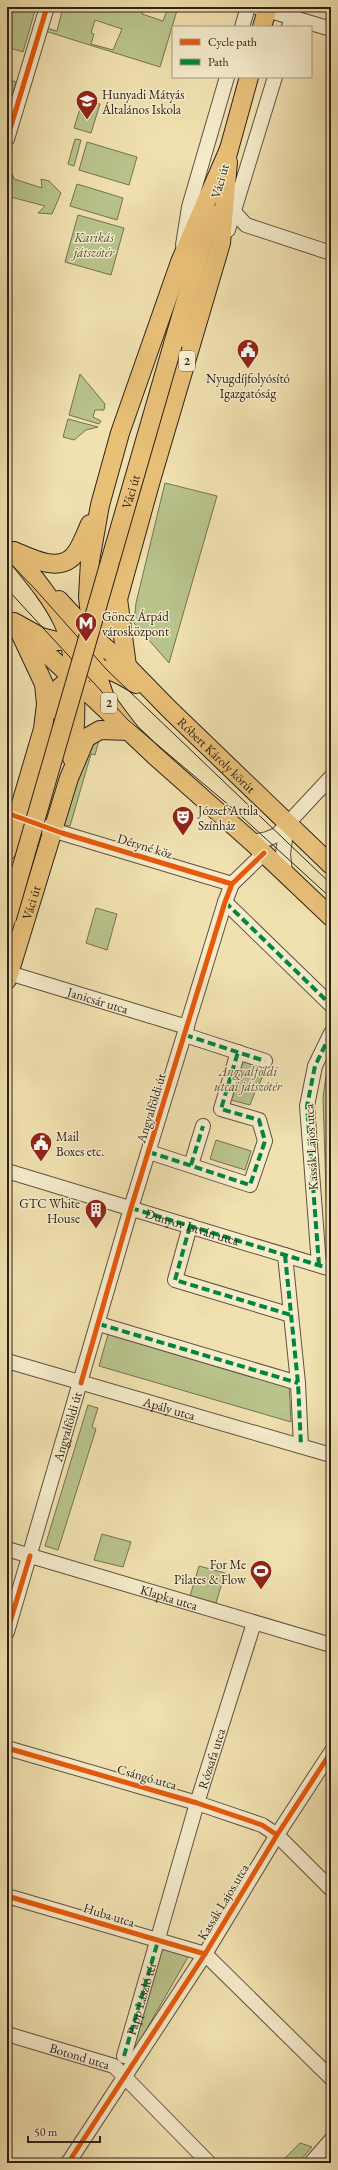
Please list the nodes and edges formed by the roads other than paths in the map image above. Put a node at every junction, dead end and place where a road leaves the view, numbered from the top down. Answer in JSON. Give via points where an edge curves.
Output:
{"nodes":[{"id":1,"x":47,"y":7,"type":"edge"},
{"id":2,"x":248,"y":7,"type":"edge"},
{"id":3,"x":264,"y":8,"type":"edge"},
{"id":4,"x":292,"y":17,"type":"edge"},
{"id":5,"x":242,"y":26,"type":"edge"},
{"id":6,"x":262,"y":26,"type":"edge"},
{"id":7,"x":331,"y":29,"type":"edge"},
{"id":8,"x":227,"y":78,"type":"edge"},
{"id":9,"x":248,"y":78,"type":"edge"},
{"id":10,"x":275,"y":78,"type":"edge"},
{"id":11,"x":7,"y":139,"type":"edge"},
{"id":12,"x":229,"y":149,"type":"junction"},
{"id":13,"x":234,"y":212,"type":"junction"},
{"id":14,"x":246,"y":225,"type":"junction"},
{"id":15,"x":225,"y":236,"type":"junction"},
{"id":16,"x":331,"y":253,"type":"edge"},
{"id":17,"x":180,"y":262,"type":"junction"},
{"id":18,"x":100,"y":505,"type":"junction"},
{"id":19,"x":10,"y":548,"type":"edge"},
{"id":20,"x":131,"y":551,"type":"junction"},
{"id":21,"x":118,"y":599,"type":"junction"},
{"id":22,"x":11,"y":618,"type":"edge"},
{"id":23,"x":92,"y":636,"type":"junction"},
{"id":24,"x":70,"y":642,"type":"junction"},
{"id":25,"x":128,"y":666,"type":"junction"},
{"id":26,"x":96,"y":670,"type":"junction"},
{"id":27,"x":74,"y":679,"type":"junction"},
{"id":28,"x":154,"y":695,"type":"junction"},
{"id":29,"x":43,"y":729,"type":"junction"},
{"id":30,"x":129,"y":731,"type":"junction"},
{"id":31,"x":331,"y":776,"type":"edge"},
{"id":32,"x":69,"y":778,"type":"junction"},
{"id":33,"x":25,"y":790,"type":"junction"},
{"id":34,"x":7,"y":800,"type":"edge"},
{"id":35,"x":12,"y":814,"type":"edge"},
{"id":36,"x":287,"y":824,"type":"junction"},
{"id":37,"x":52,"y":829,"type":"junction"},
{"id":38,"x":9,"y":844,"type":"edge"},
{"id":39,"x":258,"y":847,"type":"junction"},
{"id":40,"x":47,"y":848,"type":"junction"},
{"id":41,"x":331,"y":865,"type":"edge"},
{"id":42,"x":285,"y":874,"type":"junction"},
{"id":43,"x":232,"y":884,"type":"junction"},
{"id":44,"x":224,"y":902,"type":"junction"},
{"id":45,"x":331,"y":917,"type":"edge"},
{"id":46,"x":7,"y":918,"type":"edge"},
{"id":47,"x":8,"y":976,"type":"edge"},
{"id":48,"x":331,"y":1005,"type":"edge"},
{"id":49,"x":186,"y":1031,"type":"junction"},
{"id":50,"x":331,"y":1033,"type":"edge"},
{"id":51,"x":238,"y":1052,"type":"junction"},
{"id":52,"x":265,"y":1061,"type":"dead end"},
{"id":53,"x":203,"y":1126,"type":"dead end"},
{"id":54,"x":148,"y":1152,"type":"junction"},
{"id":55,"x":191,"y":1165,"type":"junction"},
{"id":56,"x":7,"y":1172,"type":"edge"},
{"id":57,"x":131,"y":1208,"type":"junction"},
{"id":58,"x":190,"y":1226,"type":"junction"},
{"id":59,"x":285,"y":1255,"type":"junction"},
{"id":60,"x":325,"y":1267,"type":"edge"},
{"id":61,"x":291,"y":1316,"type":"junction"},
{"id":62,"x":99,"y":1324,"type":"junction"},
{"id":63,"x":7,"y":1362,"type":"edge"},
{"id":64,"x":81,"y":1383,"type":"junction"},
{"id":65,"x":298,"y":1383,"type":"junction"},
{"id":66,"x":300,"y":1446,"type":"junction"},
{"id":67,"x":331,"y":1455,"type":"edge"},
{"id":68,"x":7,"y":1549,"type":"edge"},
{"id":69,"x":30,"y":1556,"type":"junction"},
{"id":70,"x":254,"y":1623,"type":"junction"},
{"id":71,"x":7,"y":1632,"type":"edge"},
{"id":72,"x":331,"y":1645,"type":"edge"},
{"id":73,"x":7,"y":1748,"type":"edge"},
{"id":74,"x":331,"y":1752,"type":"edge"},
{"id":75,"x":197,"y":1803,"type":"junction"},
{"id":76,"x":277,"y":1835,"type":"junction"},
{"id":77,"x":331,"y":1889,"type":"edge"},
{"id":78,"x":7,"y":1896,"type":"edge"},
{"id":79,"x":158,"y":1941,"type":"junction"},
{"id":80,"x":205,"y":1954,"type":"junction"},
{"id":81,"x":7,"y":2034,"type":"edge"},
{"id":82,"x":124,"y":2056,"type":"dead end"},
{"id":83,"x":126,"y":2076,"type":"junction"},
{"id":84,"x":331,"y":2078,"type":"edge"},
{"id":85,"x":331,"y":2140,"type":"edge"},
{"id":86,"x":68,"y":2163,"type":"edge"},
{"id":87,"x":209,"y":2163,"type":"edge"},
{"id":88,"x":311,"y":2163,"type":"edge"}],
"edges":[{"from":1,"to":11,"type":"street"},
{"from":2,"to":5,"type":"street"},
{"from":3,"to":4,"type":"street"},
{"from":3,"to":6,"type":"main road"},
{"from":4,"to":7,"type":"street"},
{"from":8,"to":17,"type":"street","name":"Váci út","via":[[189,207]]},
{"from":9,"to":12,"type":"main road","name":"Váci út","number":"2"},
{"from":10,"to":13,"type":"street","name":"Váci út"},
{"from":12,"to":15,"type":"main road","name":"Váci út","number":"2"},
{"from":12,"to":17,"type":"main road","name":"Váci út","number":"2"},
{"from":12,"to":46,"type":"main road","name":"Váci út","bridge":true},
{"from":13,"to":14,"type":"street"},
{"from":13,"to":15,"type":"street","name":"Váci út"},
{"from":14,"to":15,"type":"street"},
{"from":14,"to":16,"type":"street"},
{"from":15,"to":20,"type":"main road","name":"Váci út","number":"2"},
{"from":17,"to":18,"type":"main road","name":"Váci út","number":"2","via":[[120,433]]},
{"from":18,"to":19,"type":"main road","via":[[70,559],[52,564]]},
{"from":18,"to":20,"type":"main road","via":[[99,557],[107,565],[118,566],[122,565]]},
{"from":18,"to":23,"type":"main road","number":"2","via":[[90,561],[88,598]]},
{"from":19,"to":23,"type":"main road","name":"Róbert Károly körút"},
{"from":19,"to":24,"type":"main road","via":[[54,605]]},
{"from":20,"to":21,"type":"main road","name":"Váci út"},
{"from":21,"to":23,"type":"main road","name":"Váci út","via":[[108,623]]},
{"from":21,"to":25,"type":"main road"},
{"from":22,"to":24,"type":"main road","via":[[41,637]]},
{"from":22,"to":27,"type":"main road"},
{"from":22,"to":29,"type":"main road","via":[[44,684],[46,704]]},
{"from":23,"to":24,"type":"main road"},
{"from":23,"to":25,"type":"main road","name":"Róbert Károly körút"},
{"from":23,"to":26,"type":"main road","number":"2"},
{"from":24,"to":27,"type":"main road"},
{"from":25,"to":28,"type":"main road","name":"Róbert Károly körút"},
{"from":26,"to":27,"type":"main road"},
{"from":26,"to":28,"type":"main road","via":[[107,670],[122,675]]},
{"from":26,"to":30,"type":"main road","number":"2","via":[[107,701]]},
{"from":27,"to":29,"type":"main road","via":[[61,686],[55,694]]},
{"from":27,"to":30,"type":"main road"},
{"from":27,"to":32,"type":"main road","via":[[74,746]]},
{"from":28,"to":36,"type":"main road","name":"Róbert Károly körút"},
{"from":29,"to":33,"type":"main road"},
{"from":30,"to":32,"type":"main road","via":[[107,729],[92,733],[86,738]]},
{"from":30,"to":39,"type":"main road"},
{"from":31,"to":36,"type":"street"},
{"from":32,"to":37,"type":"main road","name":"Váci út"},
{"from":33,"to":34,"type":"main road"},
{"from":33,"to":35,"type":"main road"},
{"from":35,"to":37,"type":"street","name":"Déryné köz"},
{"from":35,"to":38,"type":"main road"},
{"from":36,"to":39,"type":"street","via":[[277,835]]},
{"from":36,"to":41,"type":"main road","name":"Róbert Károly körút"},
{"from":36,"to":42,"type":"street","via":[[283,854]]},
{"from":37,"to":40,"type":"main road","name":"Váci út"},
{"from":37,"to":43,"type":"street","name":"Déryné köz"},
{"from":38,"to":40,"type":"street","via":[[20,834],[31,834],[40,839]]},
{"from":39,"to":42,"type":"main road"},
{"from":39,"to":43,"type":"street","name":"Angyalföldi út"},
{"from":40,"to":47,"type":"main road","name":"Váci út"},
{"from":42,"to":45,"type":"main road"},
{"from":43,"to":44,"type":"street","name":"Angyalföldi út"},
{"from":44,"to":48,"type":"street"},
{"from":44,"to":49,"type":"street","name":"Angyalföldi út"},
{"from":47,"to":49,"type":"street","name":"Janicsár utca"},
{"from":49,"to":51,"type":"street","name":"Janicsár utca"},
{"from":49,"to":54,"type":"street","name":"Angyalföldi út"},
{"from":50,"to":60,"type":"street","name":"Kassák Lajos utca","via":[[315,1066],[307,1106]]},
{"from":51,"to":52,"type":"street","name":"Janicsár utca"},
{"from":51,"to":55,"type":"street","name":"Angyalföldi út","via":[[221,1109],[259,1120],[265,1141],[250,1185]]},
{"from":53,"to":55,"type":"street"},
{"from":54,"to":55,"type":"street","name":"Angyalföldi út"},
{"from":54,"to":57,"type":"street","name":"Angyalföldi út"},
{"from":56,"to":57,"type":"street","name":"Dunyov István utca"},
{"from":57,"to":58,"type":"street","name":"Dunyov István utca"},
{"from":57,"to":62,"type":"street","name":"Angyalföldi út"},
{"from":58,"to":59,"type":"street","name":"Dunyov István utca"},
{"from":58,"to":61,"type":"street","via":[[175,1280]]},
{"from":59,"to":60,"type":"street","name":"Dunyov István utca"},
{"from":59,"to":61,"type":"street"},
{"from":61,"to":65,"type":"street"},
{"from":62,"to":64,"type":"street","name":"Angyalföldi út"},
{"from":62,"to":65,"type":"street"},
{"from":63,"to":64,"type":"street","name":"Apály utca"},
{"from":64,"to":66,"type":"street","name":"Apály utca"},
{"from":64,"to":69,"type":"street","name":"Angyalföldi út"},
{"from":65,"to":66,"type":"street"},
{"from":66,"to":67,"type":"street","name":"Apály utca"},
{"from":68,"to":69,"type":"street","name":"Klapka utca"},
{"from":69,"to":70,"type":"street","name":"Klapka utca"},
{"from":69,"to":71,"type":"street","name":"Angyalföldi út"},
{"from":70,"to":72,"type":"street","name":"Klapka utca"},
{"from":70,"to":75,"type":"street","name":"Rózsafa utca"},
{"from":73,"to":75,"type":"street","name":"Csángó utca"},
{"from":74,"to":76,"type":"street","name":"Kassák Lajos utca"},
{"from":75,"to":76,"type":"street","name":"Csángó utca","via":[[262,1825]]},
{"from":75,"to":79,"type":"street","name":"Rózsafa utca"},
{"from":76,"to":77,"type":"street","name":"Csángó utca"},
{"from":76,"to":80,"type":"street","name":"Kassák Lajos utca"},
{"from":78,"to":79,"type":"street","name":"Huba utca"},
{"from":79,"to":80,"type":"street","name":"Huba utca"},
{"from":79,"to":82,"type":"street","name":"Papp László tér"},
{"from":80,"to":83,"type":"street","name":"Kassák Lajos utca"},
{"from":80,"to":84,"type":"street","name":"Huba utca"},
{"from":81,"to":83,"type":"street","name":"Botond utca","via":[[114,2066]]},
{"from":83,"to":86,"type":"street","name":"Kassák Lajos utca"},
{"from":83,"to":87,"type":"street","name":"Botond utca"},
{"from":85,"to":88,"type":"street"}]}
